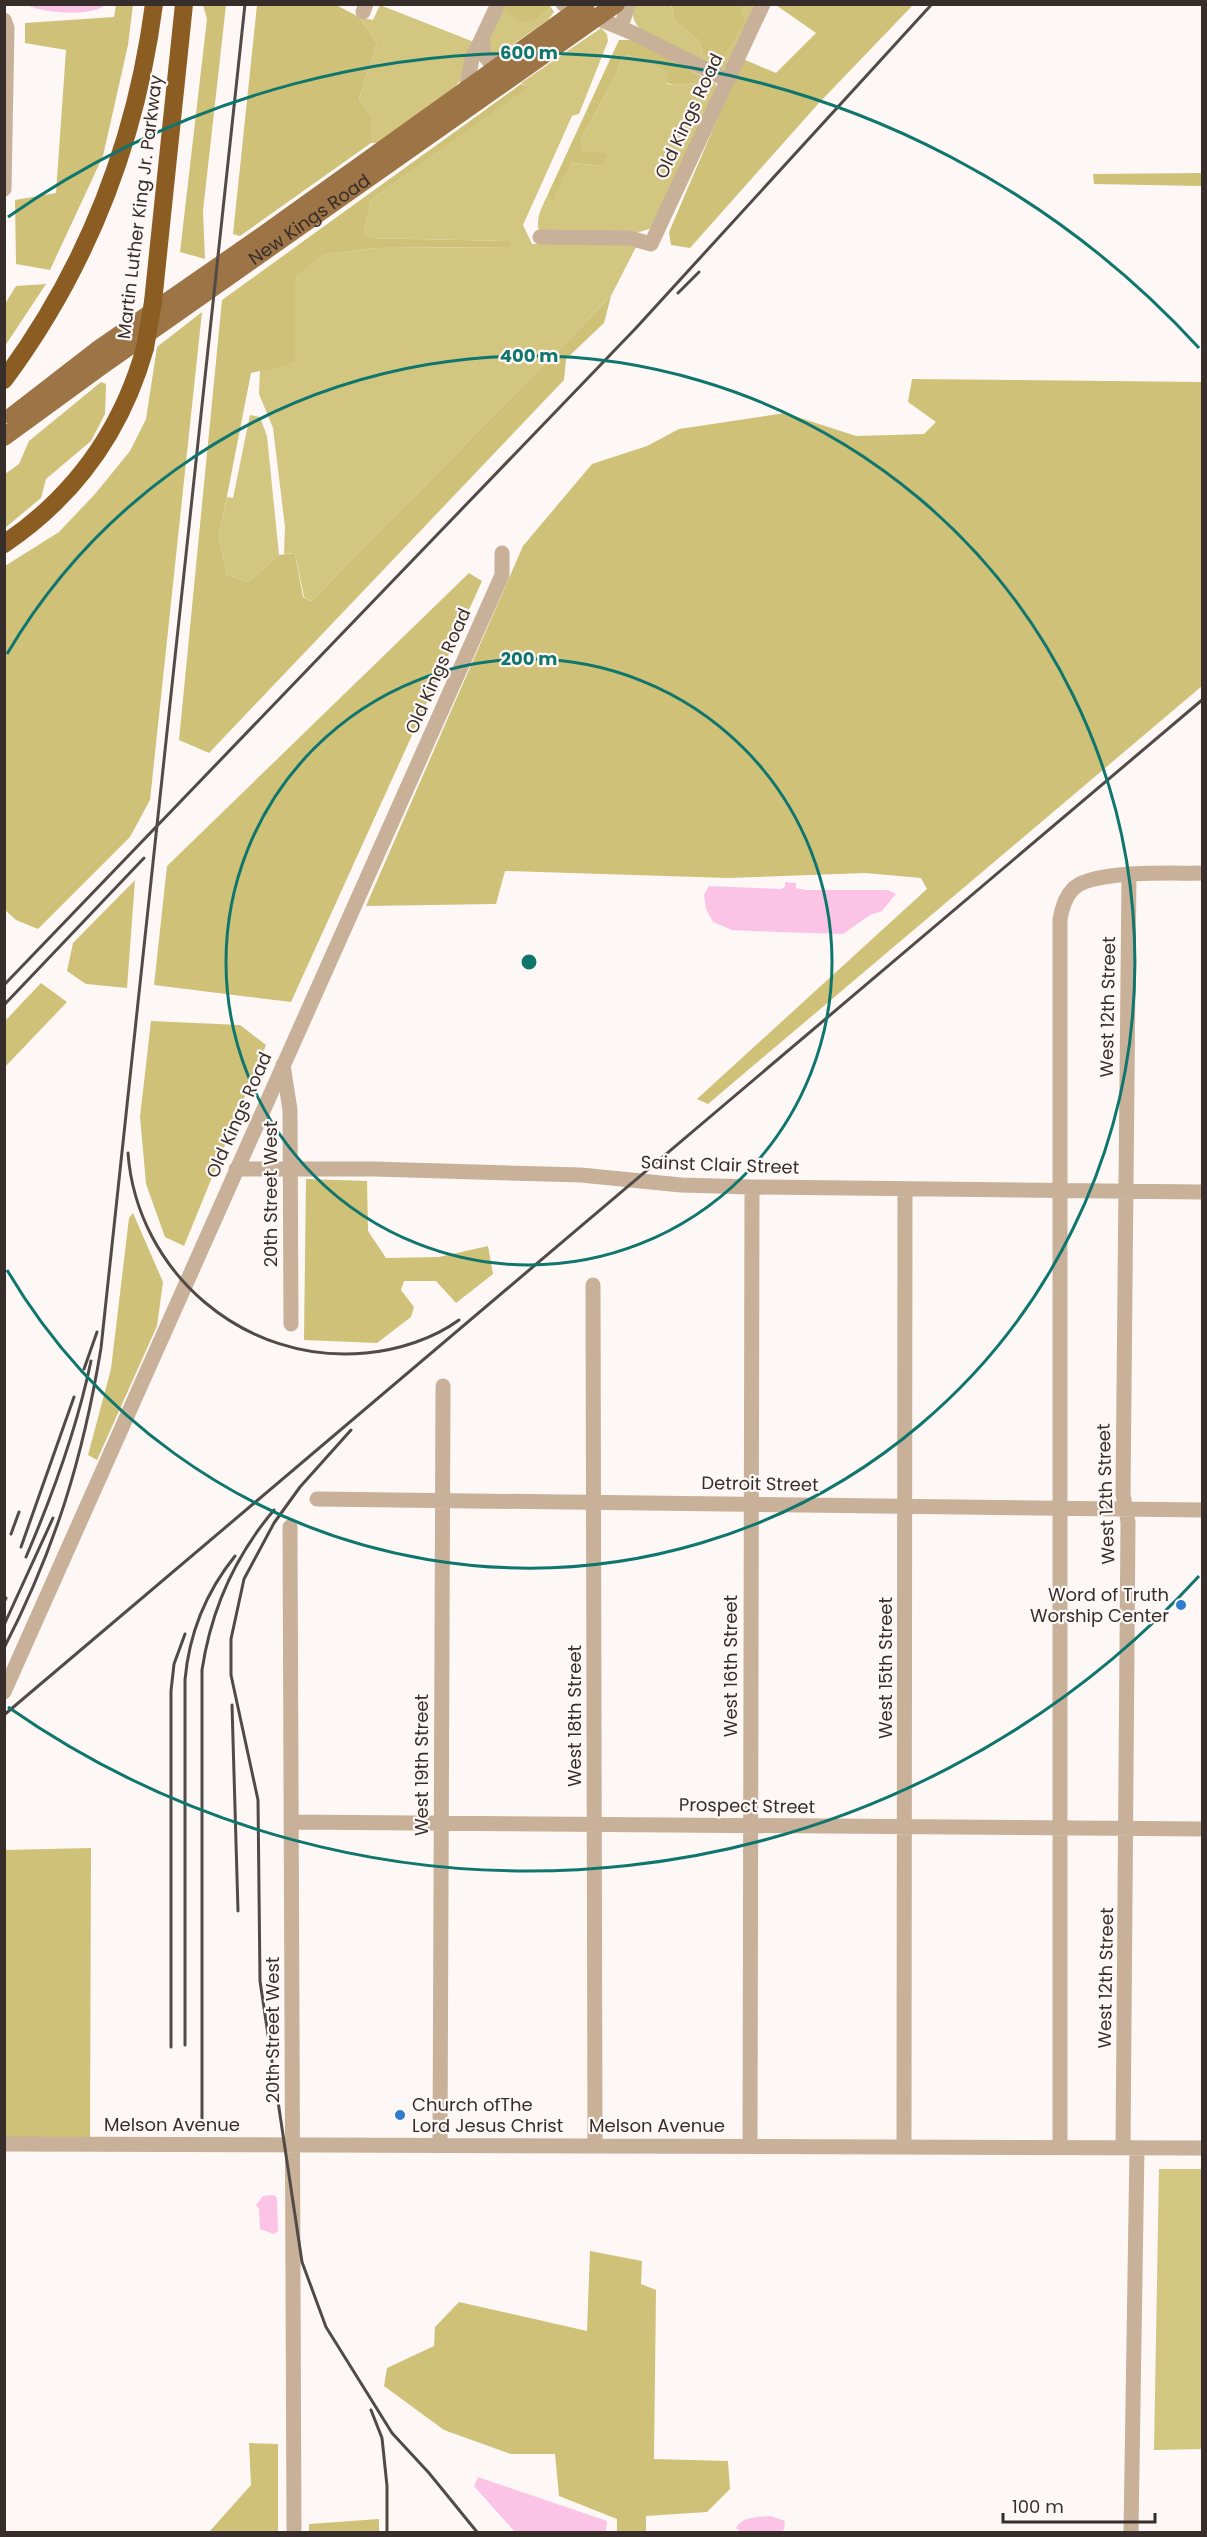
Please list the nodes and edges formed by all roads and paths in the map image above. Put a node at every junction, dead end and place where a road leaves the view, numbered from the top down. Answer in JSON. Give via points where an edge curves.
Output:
{"nodes":[{"id":1,"x":154,"y":4,"type":"edge"},
{"id":2,"x":184,"y":4,"type":"edge"},
{"id":3,"x":498,"y":4,"type":"edge"},
{"id":4,"x":616,"y":4,"type":"edge"},
{"id":5,"x":628,"y":4,"type":"edge"},
{"id":6,"x":764,"y":4,"type":"edge"},
{"id":7,"x":581,"y":9,"type":"edge"},
{"id":8,"x":4,"y":20,"type":"edge"},
{"id":9,"x":621,"y":28,"type":"junction"},
{"id":10,"x":482,"y":39,"type":"junction"},
{"id":11,"x":504,"y":62,"type":"junction"},
{"id":12,"x":727,"y":80,"type":"junction"},
{"id":13,"x":466,"y":90,"type":"junction"},
{"id":14,"x":5,"y":131,"type":"edge"},
{"id":15,"x":4,"y":189,"type":"edge"},
{"id":16,"x":540,"y":237,"type":"dead end"},
{"id":17,"x":266,"y":242,"type":"junction"},
{"id":18,"x":152,"y":308,"type":"junction"},
{"id":19,"x":4,"y":380,"type":"edge"},
{"id":20,"x":25,"y":414,"type":"junction"},
{"id":21,"x":4,"y":422,"type":"edge"},
{"id":22,"x":4,"y":437,"type":"edge"},
{"id":23,"x":4,"y":544,"type":"edge"},
{"id":24,"x":502,"y":553,"type":"dead end"},
{"id":25,"x":1203,"y":873,"type":"edge"},
{"id":26,"x":1129,"y":874,"type":"junction"},
{"id":27,"x":283,"y":1065,"type":"junction"},
{"id":28,"x":236,"y":1169,"type":"junction"},
{"id":29,"x":291,"y":1169,"type":"junction"},
{"id":30,"x":752,"y":1187,"type":"junction"},
{"id":31,"x":905,"y":1189,"type":"junction"},
{"id":32,"x":1059,"y":1191,"type":"junction"},
{"id":33,"x":1125,"y":1191,"type":"junction"},
{"id":34,"x":1203,"y":1192,"type":"edge"},
{"id":35,"x":592,"y":1285,"type":"dead end"},
{"id":36,"x":291,"y":1324,"type":"dead end"},
{"id":37,"x":443,"y":1386,"type":"dead end"},
{"id":38,"x":317,"y":1499,"type":"dead end"},
{"id":39,"x":441,"y":1500,"type":"junction"},
{"id":40,"x":593,"y":1502,"type":"junction"},
{"id":41,"x":750,"y":1503,"type":"junction"},
{"id":42,"x":905,"y":1507,"type":"junction"},
{"id":43,"x":1059,"y":1508,"type":"junction"},
{"id":44,"x":1126,"y":1509,"type":"junction"},
{"id":45,"x":1203,"y":1510,"type":"edge"},
{"id":46,"x":290,"y":1527,"type":"dead end"},
{"id":47,"x":4,"y":1692,"type":"edge"},
{"id":48,"x":291,"y":1822,"type":"junction"},
{"id":49,"x":442,"y":1823,"type":"junction"},
{"id":50,"x":595,"y":1824,"type":"junction"},
{"id":51,"x":750,"y":1825,"type":"junction"},
{"id":52,"x":905,"y":1826,"type":"junction"},
{"id":53,"x":1060,"y":1828,"type":"junction"},
{"id":54,"x":1127,"y":1829,"type":"junction"},
{"id":55,"x":1203,"y":1829,"type":"edge"},
{"id":56,"x":4,"y":2144,"type":"edge"},
{"id":57,"x":293,"y":2145,"type":"junction"},
{"id":58,"x":440,"y":2145,"type":"junction"},
{"id":59,"x":750,"y":2145,"type":"junction"},
{"id":60,"x":595,"y":2146,"type":"junction"},
{"id":61,"x":904,"y":2146,"type":"junction"},
{"id":62,"x":1060,"y":2147,"type":"junction"},
{"id":63,"x":1130,"y":2148,"type":"junction"},
{"id":64,"x":1203,"y":2148,"type":"edge"},
{"id":65,"x":294,"y":2532,"type":"edge"},
{"id":66,"x":1131,"y":2532,"type":"edge"}],
"edges":[{"from":1,"to":19,"type":"highway","name":"Martin Luther King Jr. Parkway","via":[[138,97],[100,214],[52,311]]},
{"from":2,"to":18,"type":"highway","name":"Martin Luther King Jr. Parkway"},
{"from":3,"to":10,"type":"street"},
{"from":4,"to":7,"type":"main road","name":"New Kings Road"},
{"from":5,"to":9,"type":"street"},
{"from":6,"to":12,"type":"street","name":"Old Kings Road"},
{"from":7,"to":9,"type":"street"},
{"from":7,"to":11,"type":"main road","name":"New Kings Road"},
{"from":7,"to":17,"type":"main road","name":"New Kings Road"},
{"from":8,"to":14,"type":"street"},
{"from":9,"to":12,"type":"street"},
{"from":10,"to":11,"type":"street","via":[[489,61]]},
{"from":10,"to":13,"type":"street","via":[[472,59]]},
{"from":11,"to":13,"type":"main road","name":"New Kings Road"},
{"from":12,"to":16,"type":"street","name":"Old Kings Road","via":[[651,244],[630,238]]},
{"from":13,"to":17,"type":"main road","name":"New Kings Road"},
{"from":14,"to":15,"type":"street"},
{"from":17,"to":18,"type":"main road","name":"New Kings Road"},
{"from":17,"to":20,"type":"main road","name":"New Kings Road"},
{"from":18,"to":20,"type":"main road","name":"New Kings Road"},
{"from":18,"to":23,"type":"highway","name":"Martin Luther King Jr. Parkway","bridge":true,"via":[[145,348],[123,410],[88,468],[47,511]]},
{"from":20,"to":21,"type":"main road","name":"New Kings Road"},
{"from":20,"to":22,"type":"main road","name":"New Kings Road"},
{"from":24,"to":27,"type":"street","name":"Old Kings Road","via":[[502,575]]},
{"from":25,"to":26,"type":"street"},
{"from":26,"to":32,"type":"street","via":[[1088,879],[1074,887],[1062,907]]},
{"from":26,"to":33,"type":"street","name":"West 12th Street"},
{"from":27,"to":28,"type":"street","name":"Old Kings Road"},
{"from":27,"to":29,"type":"street","name":"20th Street West","via":[[290,1110]]},
{"from":28,"to":29,"type":"street","name":"Sainst Clair Street"},
{"from":28,"to":47,"type":"street","name":"Old Kings Road"},
{"from":29,"to":30,"type":"street","name":"Sainst Clair Street","via":[[581,1174],[671,1184]]},
{"from":29,"to":36,"type":"street","name":"20th Street West"},
{"from":30,"to":31,"type":"street","name":"Sainst Clair Street"},
{"from":30,"to":41,"type":"street","name":"West 16th Street"},
{"from":31,"to":32,"type":"street","name":"Sainst Clair Street"},
{"from":31,"to":42,"type":"street","name":"West 15th Street"},
{"from":32,"to":33,"type":"street","name":"Sainst Clair Street"},
{"from":32,"to":43,"type":"street"},
{"from":33,"to":34,"type":"street","name":"Sainst Clair Street"},
{"from":33,"to":44,"type":"street","name":"West 12th Street"},
{"from":35,"to":40,"type":"street","name":"West 18th Street"},
{"from":37,"to":39,"type":"street","name":"West 19th Street"},
{"from":38,"to":39,"type":"street","name":"Detroit Street"},
{"from":39,"to":40,"type":"street","name":"Detroit Street"},
{"from":39,"to":49,"type":"street","name":"West 19th Street"},
{"from":40,"to":41,"type":"street","name":"Detroit Street"},
{"from":40,"to":50,"type":"street","name":"West 18th Street"},
{"from":41,"to":42,"type":"street","name":"Detroit Street"},
{"from":41,"to":51,"type":"street","name":"West 16th Street"},
{"from":42,"to":43,"type":"street","name":"Detroit Street"},
{"from":42,"to":52,"type":"street","name":"West 15th Street"},
{"from":43,"to":44,"type":"street","name":"Detroit Street"},
{"from":43,"to":53,"type":"street"},
{"from":44,"to":45,"type":"street","name":"Detroit Street"},
{"from":44,"to":54,"type":"street","name":"West 12th Street"},
{"from":46,"to":48,"type":"street","name":"20th Street West"},
{"from":48,"to":49,"type":"street","name":"Prospect Street"},
{"from":48,"to":57,"type":"street","name":"20th Street West"},
{"from":49,"to":50,"type":"street","name":"Prospect Street"},
{"from":49,"to":58,"type":"street","name":"West 19th Street"},
{"from":50,"to":51,"type":"street","name":"Prospect Street"},
{"from":50,"to":60,"type":"street","name":"West 18th Street"},
{"from":51,"to":52,"type":"street","name":"Prospect Street"},
{"from":51,"to":59,"type":"street","name":"West 16th Street"},
{"from":52,"to":53,"type":"street","name":"Prospect Street"},
{"from":52,"to":61,"type":"street","name":"West 15th Street"},
{"from":53,"to":54,"type":"street","name":"Prospect Street"},
{"from":53,"to":62,"type":"street"},
{"from":54,"to":55,"type":"street","name":"Prospect Street"},
{"from":54,"to":63,"type":"street","name":"West 12th Street"},
{"from":56,"to":57,"type":"street","name":"Melson Avenue"},
{"from":57,"to":58,"type":"street","name":"Melson Avenue"},
{"from":57,"to":65,"type":"street","name":"20th Street West"},
{"from":58,"to":60,"type":"street","name":"Melson Avenue"},
{"from":59,"to":60,"type":"street","name":"Melson Avenue"},
{"from":59,"to":61,"type":"street","name":"Melson Avenue"},
{"from":61,"to":62,"type":"street","name":"Melson Avenue"},
{"from":62,"to":63,"type":"street","name":"Melson Avenue"},
{"from":63,"to":64,"type":"street","name":"Melson Avenue"},
{"from":63,"to":66,"type":"street","name":"West 12th Street"}]}
